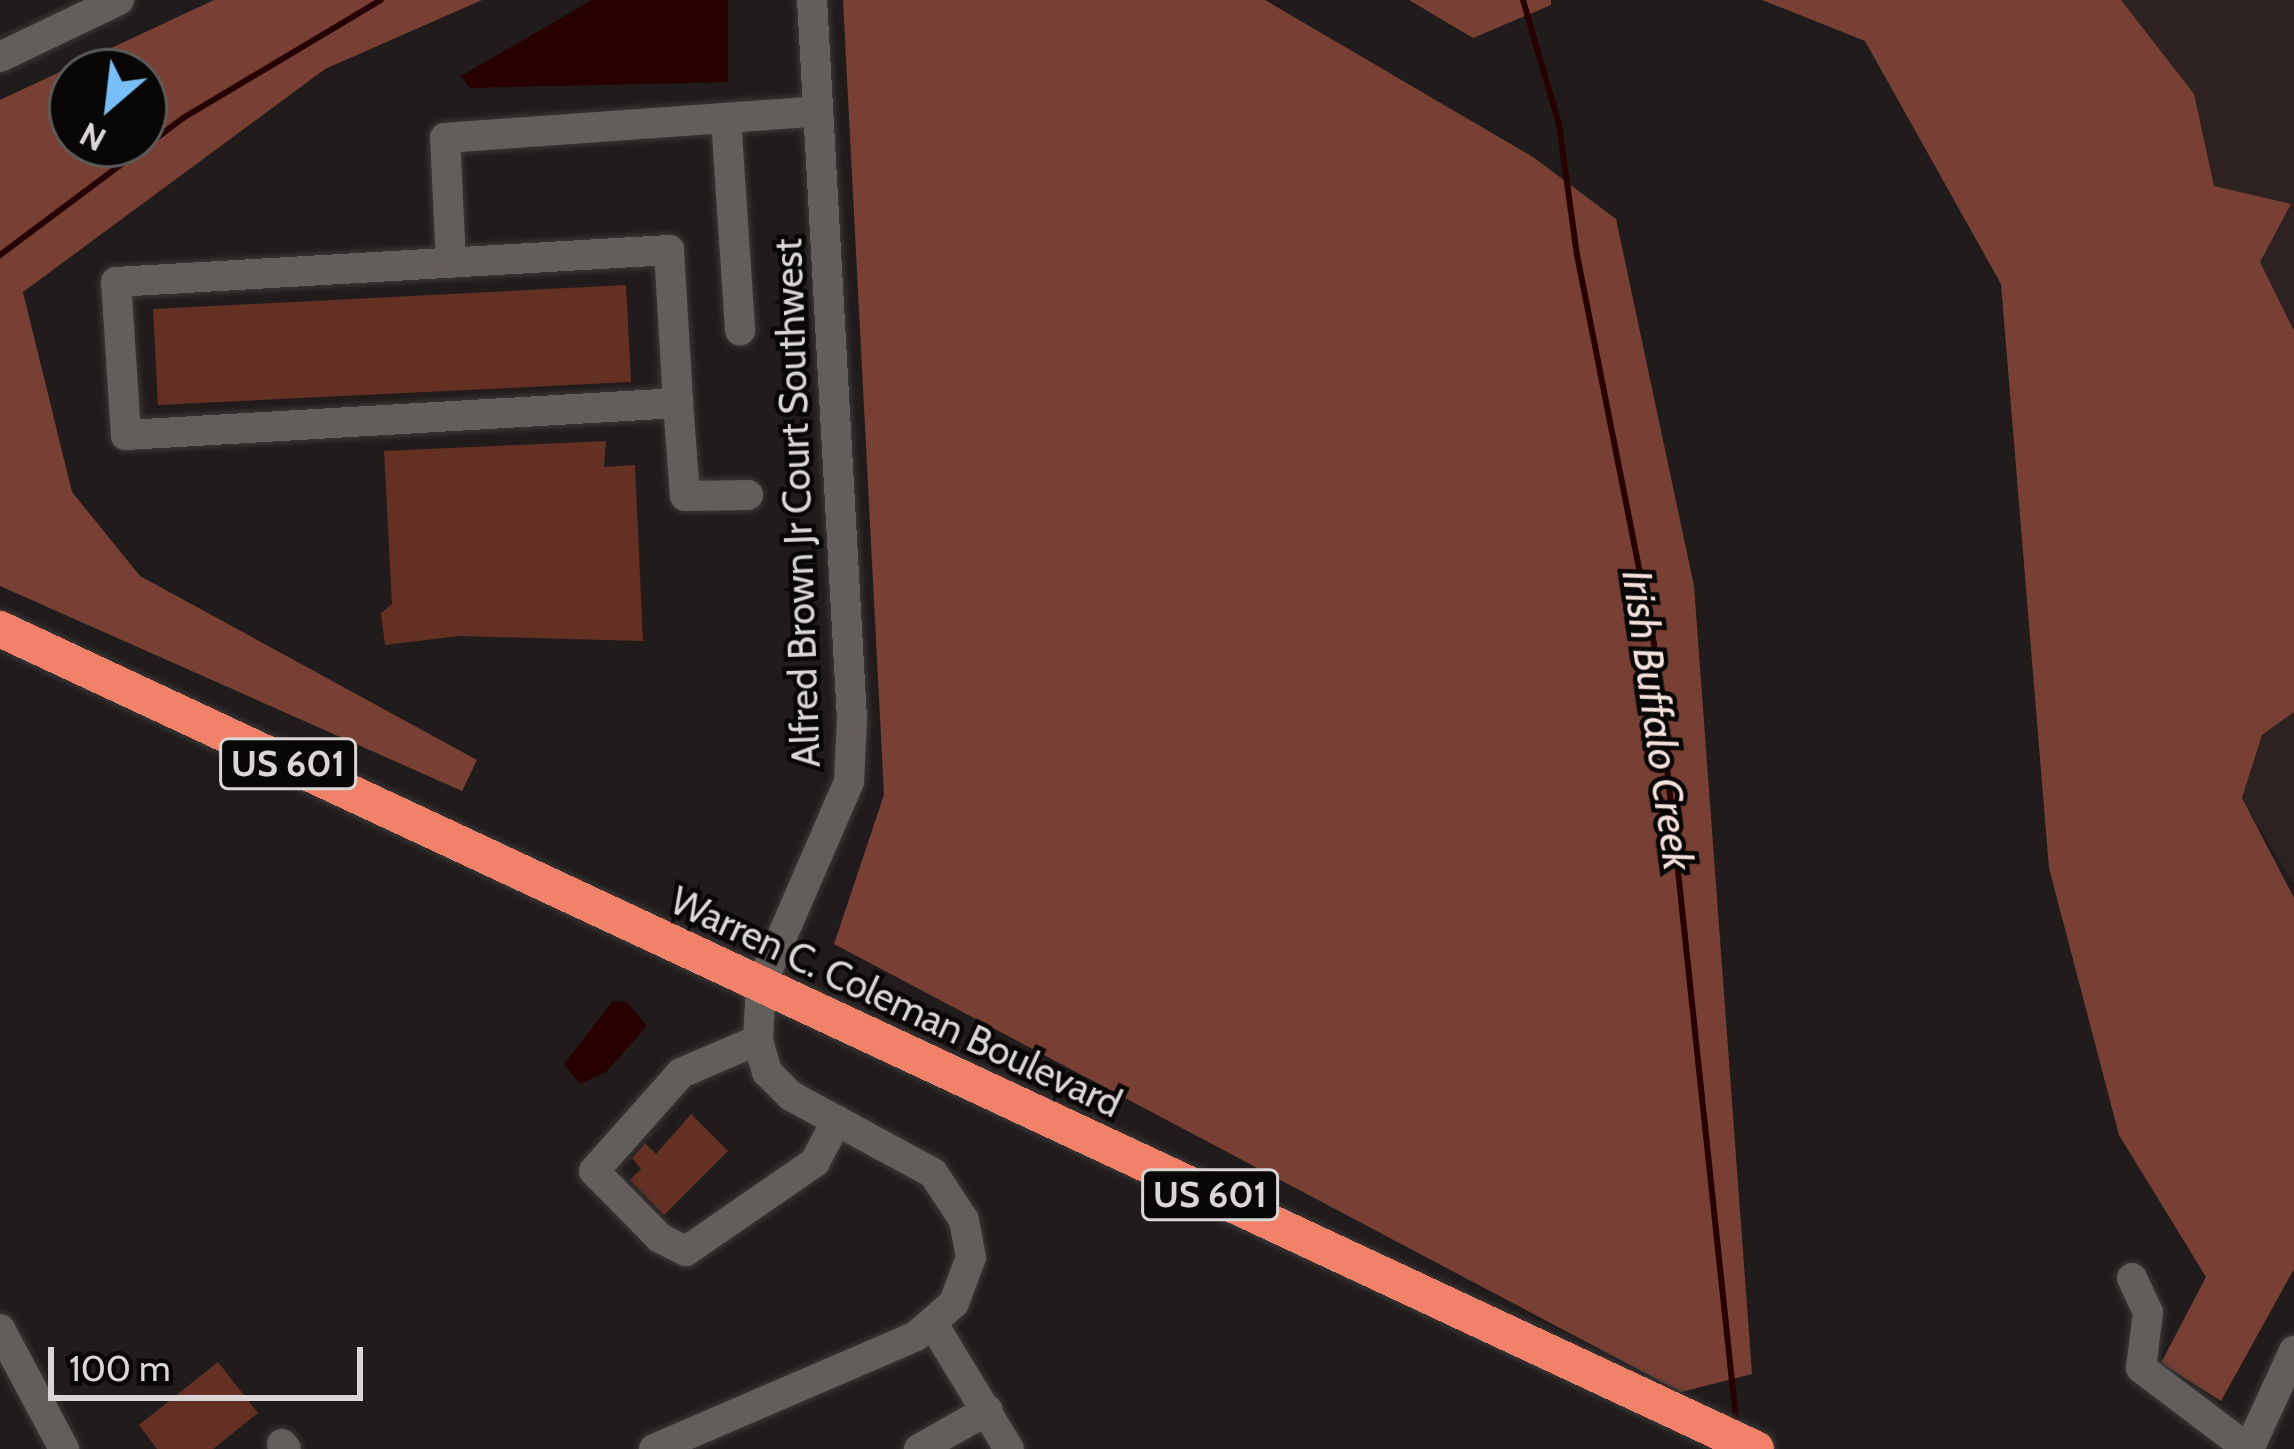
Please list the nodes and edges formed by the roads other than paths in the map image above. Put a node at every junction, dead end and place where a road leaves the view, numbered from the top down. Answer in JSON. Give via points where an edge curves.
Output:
{"nodes":[{"id":1,"x":119,"y":0,"type":"edge"},
{"id":2,"x":812,"y":0,"type":"edge"},
{"id":3,"x":0,"y":57,"type":"edge"},
{"id":4,"x":818,"y":111,"type":"junction"},
{"id":5,"x":726,"y":118,"type":"junction"},
{"id":6,"x":451,"y":263,"type":"junction"},
{"id":7,"x":740,"y":331,"type":"dead end"},
{"id":8,"x":678,"y":403,"type":"junction"},
{"id":9,"x":748,"y":494,"type":"dead end"},
{"id":10,"x":0,"y":629,"type":"edge"},
{"id":11,"x":760,"y":985,"type":"junction"},
{"id":12,"x":758,"y":1040,"type":"junction"},
{"id":13,"x":837,"y":1120,"type":"junction"},
{"id":14,"x":2132,"y":1278,"type":"dead end"},
{"id":15,"x":933,"y":1324,"type":"junction"},
{"id":16,"x":0,"y":1329,"type":"edge"},
{"id":17,"x":2294,"y":1352,"type":"edge"},
{"id":18,"x":988,"y":1410,"type":"junction"},
{"id":19,"x":2255,"y":1447,"type":"edge"},
{"id":20,"x":64,"y":1449,"type":"edge"},
{"id":21,"x":654,"y":1449,"type":"edge"},
{"id":22,"x":919,"y":1449,"type":"edge"},
{"id":23,"x":1009,"y":1449,"type":"edge"},
{"id":24,"x":1756,"y":1449,"type":"edge"}],
"edges":[{"from":1,"to":3,"type":"street"},
{"from":2,"to":4,"type":"street","name":"Alfred Brown Jr Court Southwest"},
{"from":4,"to":5,"type":"street"},
{"from":4,"to":11,"type":"street","name":"Alfred Brown Jr Court Southwest","via":[[849,782]]},
{"from":5,"to":6,"type":"street","via":[[445,138]]},
{"from":5,"to":7,"type":"street"},
{"from":6,"to":8,"type":"street","via":[[669,250]]},
{"from":6,"to":8,"type":"street","via":[[116,282],[126,435]]},
{"from":8,"to":9,"type":"street","via":[[685,496]]},
{"from":10,"to":11,"type":"highway","name":"Warren C. Coleman Boulevard","number":"US 601"},
{"from":11,"to":12,"type":"street"},
{"from":11,"to":24,"type":"highway","name":"Warren C. Coleman Boulevard","number":"US 601"},
{"from":12,"to":13,"type":"street","via":[[776,1084]]},
{"from":12,"to":13,"type":"street","via":[[681,1073],[594,1171],[660,1238],[686,1251],[815,1162]]},
{"from":13,"to":15,"type":"street","via":[[914,1158],[964,1220],[969,1272]]},
{"from":14,"to":19,"type":"street","via":[[2148,1313],[2141,1368]]},
{"from":15,"to":18,"type":"street"},
{"from":15,"to":21,"type":"street"},
{"from":16,"to":20,"type":"street"},
{"from":17,"to":19,"type":"street"},
{"from":18,"to":22,"type":"street"},
{"from":18,"to":23,"type":"street"}]}
